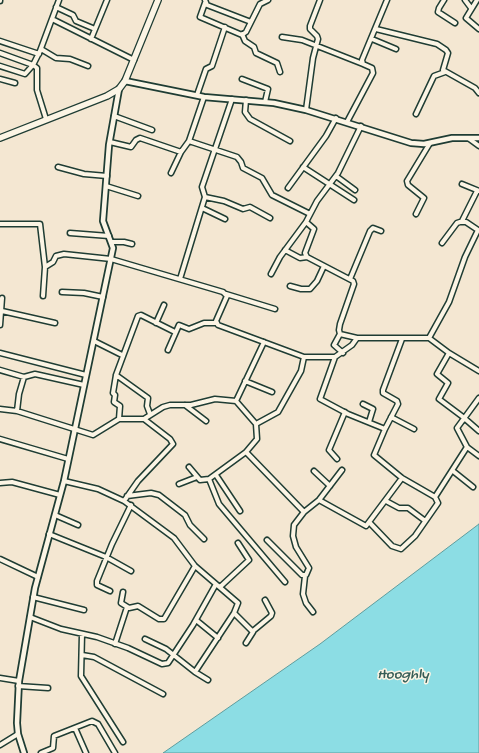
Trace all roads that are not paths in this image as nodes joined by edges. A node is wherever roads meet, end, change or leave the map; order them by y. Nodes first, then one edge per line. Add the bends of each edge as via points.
1 (59, 0) edge
2 (107, 0) edge
3 (158, 0) edge
4 (268, 0) edge
5 (320, 0) edge
6 (387, 0) edge
7 (444, 0) edge
8 (465, 0) edge
9 (477, 0) edge
10 (205, 2) edge
11 (56, 7) junction
12 (471, 8) junction
13 (52, 19) junction
14 (251, 22) junction
15 (455, 23) dead end
16 (225, 27) junction
17 (95, 29) junction
18 (479, 29) edge
19 (376, 30) junction
20 (242, 34) junction
21 (282, 37) dead end
22 (91, 39) junction
23 (372, 39) junction
24 (0, 41) edge
25 (316, 46) junction
26 (41, 49) junction
27 (396, 49) dead end
28 (0, 53) edge
29 (39, 54) junction
30 (134, 60) junction
31 (363, 64) junction
32 (33, 65) junction
33 (0, 66) edge
34 (88, 66) dead end
35 (280, 72) dead end
36 (445, 72) junction
37 (0, 79) edge
38 (242, 79) dead end
39 (125, 81) junction
40 (15, 83) dead end
41 (118, 89) junction
42 (479, 93) edge
43 (197, 95) junction
44 (204, 96) junction
45 (232, 99) junction
46 (246, 100) junction
47 (265, 102) junction
48 (306, 110) junction
49 (416, 114) dead end
50 (114, 116) junction
51 (336, 118) junction
52 (46, 119) junction
53 (347, 122) junction
54 (361, 126) junction
55 (152, 130) dead end
56 (0, 138) edge
57 (468, 138) junction
58 (479, 138) edge
59 (189, 141) junction
60 (290, 141) dead end
61 (110, 142) junction
62 (430, 142) junction
63 (479, 146) edge
64 (214, 150) junction
65 (181, 152) junction
66 (58, 167) dead end
67 (303, 167) junction
68 (171, 173) dead end
69 (106, 176) junction
70 (336, 176) junction
71 (462, 184) dead end
72 (329, 185) junction
73 (106, 186) junction
74 (288, 188) dead end
75 (355, 190) dead end
76 (478, 191) edge
77 (138, 196) dead end
78 (205, 197) junction
79 (354, 200) dead end
80 (202, 208) junction
81 (310, 214) junction
82 (416, 214) dead end
83 (270, 218) dead end
84 (225, 219) dead end
85 (462, 221) junction
86 (306, 222) junction
87 (0, 224) edge
88 (381, 231) dead end
89 (479, 231) edge
90 (70, 233) dead end
91 (109, 236) junction
92 (111, 242) junction
93 (442, 243) dead end
94 (132, 244) dead end
95 (285, 250) junction
96 (306, 257) junction
97 (111, 259) junction
98 (324, 266) junction
99 (45, 268) junction
100 (271, 274) dead end
101 (180, 279) junction
102 (350, 279) junction
103 (290, 286) dead end
104 (62, 292) dead end
105 (226, 294) junction
106 (43, 296) dead end
107 (2, 298) dead end
108 (103, 298) junction
109 (164, 305) dead end
110 (275, 309) dead end
111 (2, 311) junction
112 (55, 323) dead end
113 (156, 323) junction
114 (216, 323) junction
115 (0, 325) edge
116 (176, 332) junction
117 (340, 334) junction
118 (357, 338) junction
119 (429, 338) junction
120 (402, 339) junction
121 (94, 341) junction
122 (264, 342) junction
123 (168, 350) dead end
124 (0, 353) edge
125 (343, 353) junction
126 (449, 353) junction
127 (122, 355) junction
128 (304, 357) junction
129 (335, 357) junction
130 (0, 370) edge
131 (479, 371) edge
132 (86, 375) junction
133 (116, 375) junction
134 (24, 377) junction
135 (245, 381) junction
136 (84, 386) junction
137 (272, 392) dead end
138 (479, 398) edge
139 (236, 401) junction
140 (363, 404) dead end
141 (185, 405) junction
142 (0, 409) edge
143 (17, 411) junction
144 (345, 412) junction
145 (150, 414) junction
146 (391, 416) junction
147 (464, 417) junction
148 (119, 419) junction
149 (144, 419) junction
150 (206, 421) dead end
151 (369, 422) junction
152 (256, 424) junction
153 (385, 428) junction
154 (75, 429) junction
155 (414, 429) dead end
156 (479, 430) edge
157 (0, 439) edge
158 (467, 447) junction
159 (246, 452) junction
160 (479, 456) edge
161 (68, 459) junction
162 (337, 459) dead end
163 (188, 468) dead end
164 (342, 470) dead end
165 (314, 471) dead end
166 (453, 471) junction
167 (216, 475) junction
168 (197, 477) junction
169 (402, 478) junction
170 (209, 479) junction
171 (64, 481) junction
172 (0, 483) edge
173 (179, 484) dead end
174 (330, 486) junction
175 (473, 487) dead end
176 (60, 496) junction
177 (128, 496) junction
178 (436, 497) junction
179 (319, 500) junction
180 (124, 501) junction
181 (386, 501) junction
182 (132, 505) junction
183 (240, 511) dead end
184 (304, 512) junction
185 (54, 515) junction
186 (424, 520) junction
187 (369, 522) junction
188 (78, 525) dead end
189 (49, 534) junction
190 (204, 540) dead end
191 (267, 540) dead end
192 (238, 543) dead end
193 (106, 557) junction
194 (0, 559) edge
195 (195, 566) junction
196 (131, 571) dead end
197 (38, 576) junction
198 (305, 576) junction
199 (285, 582) dead end
200 (218, 586) junction
201 (110, 591) dead end
202 (123, 592) dead end
203 (34, 597) junction
204 (265, 600) dead end
205 (127, 607) junction
206 (84, 610) dead end
207 (313, 612) dead end
208 (234, 613) junction
209 (30, 617) junction
210 (196, 620) junction
211 (253, 631) junction
212 (82, 634) junction
213 (218, 638) junction
214 (145, 639) dead end
215 (246, 643) dead end
216 (115, 644) junction
217 (82, 655) junction
218 (174, 656) junction
219 (195, 672) junction
220 (0, 678) edge
221 (208, 680) dead end
222 (19, 684) junction
223 (48, 688) dead end
224 (163, 694) dead end
225 (75, 728) junction
226 (18, 734) junction
227 (123, 742) dead end
228 (0, 745) edge
229 (24, 753) edge
230 (41, 753) edge
231 (86, 753) edge
232 (115, 753) edge

1 - 11 street
2 - 17 street
3 - 30 main road
4 - 14 street via 260,4
5 - 25 street via 310,26 312,32 318,36
6 - 19 street
7 - 15 street via 438,12
8 - 12 street
9 - 12 street
10 - 14 street
10 - 16 street via 200,17
11 - 13 street
11 - 17 street via 73,16 74,20
12 - 18 street via 466,18
13 - 22 street via 71,31
13 - 26 street
14 - 20 street
16 - 20 street
16 - 43 street via 212,66 206,69
17 - 22 street
19 - 23 street
19 - 36 street via 437,44 448,53 443,67
20 - 35 street via 256,53 276,61
21 - 25 street via 302,40
22 - 30 street
23 - 27 street
23 - 31 street via 362,60
24 - 29 street
25 - 31 street
25 - 48 street
26 - 29 street
26 - 34 street via 56,58 70,59
28 - 32 street
29 - 32 street
30 - 39 main road
31 - 53 street via 372,68 373,73
32 - 33 street via 25,74
32 - 52 street via 38,71 37,90
36 - 42 street via 475,88
36 - 49 street via 434,76
37 - 40 street
38 - 47 street via 268,89
39 - 41 main road
39 - 43 street
41 - 50 street
41 - 52 main road via 107,96
43 - 44 street
44 - 45 street
44 - 59 street
45 - 46 street
45 - 64 street
46 - 47 street
46 - 60 street via 245,112 250,120
47 - 48 street
48 - 51 street
50 - 55 street
50 - 61 street
51 - 53 street
51 - 67 street
52 - 56 main road
53 - 54 street
54 - 62 street via 411,143
54 - 70 street
57 - 58 street
57 - 62 street
57 - 63 street
59 - 64 street
59 - 65 street
61 - 65 street via 131,147 140,138
61 - 69 street
62 - 82 street via 407,181 408,185 424,198
64 - 78 street via 202,187
64 - 81 street via 237,157 242,168 262,178 272,195
65 - 68 street
66 - 69 street via 84,174
67 - 72 street
67 - 74 street
69 - 73 street
70 - 72 street
70 - 75 street
71 - 76 street
72 - 79 street
72 - 81 street
73 - 77 street
73 - 91 street via 103,221
76 - 85 street
78 - 80 street
78 - 83 street via 243,209 250,207
80 - 84 street
80 - 101 street
81 - 86 street
85 - 89 street
85 - 93 street via 457,223
86 - 95 street
86 - 96 street via 314,229 305,253
87 - 99 street via 40,224
88 - 102 street via 373,228 370,231
89 - 119 street
90 - 91 street
91 - 92 street
92 - 94 street
92 - 97 street
95 - 96 street via 300,258
95 - 100 street
96 - 98 street
97 - 99 street via 59,254
97 - 101 street
97 - 108 street
98 - 102 street
98 - 103 street via 310,289
99 - 106 street
101 - 105 street
102 - 117 street via 354,284 340,324
104 - 108 street via 84,293
105 - 110 street
105 - 114 street
107 - 111 street
108 - 121 street
109 - 113 street
111 - 112 street
111 - 115 street
113 - 116 street
113 - 127 street via 138,316
114 - 116 street via 204,323 189,329 181,324
114 - 122 street
116 - 123 street
117 - 118 street
117 - 125 street via 334,346
118 - 120 street
118 - 125 street
119 - 120 street
119 - 126 street
120 - 146 street via 383,390 398,402
121 - 127 street
121 - 132 street
122 - 128 street
122 - 135 street
124 - 132 street
125 - 129 street
126 - 131 street
126 - 147 street via 437,374 448,383 439,399
127 - 133 street
128 - 129 street
128 - 152 street via 301,370 278,412
129 - 144 street via 320,399
130 - 134 street
132 - 136 street
133 - 145 street via 148,398
133 - 148 street via 113,393 114,402 120,406
134 - 136 street via 35,374
134 - 143 street
135 - 137 street
135 - 139 street
136 - 154 street
138 - 147 street
139 - 141 street via 215,400
139 - 152 street
140 - 151 street via 373,409
141 - 145 street via 170,405
141 - 150 street
142 - 143 street
143 - 154 street
144 - 151 street
144 - 162 street via 329,450
145 - 149 street
146 - 153 street
146 - 155 street
147 - 156 street
147 - 158 street via 456,428
148 - 149 street
148 - 154 street via 96,434
149 - 177 street via 170,438 173,444 138,481
151 - 153 street
152 - 159 street via 257,439
153 - 169 street via 374,455
154 - 161 street
157 - 161 street
158 - 160 street
158 - 166 street
159 - 167 street
159 - 184 street
161 - 171 street
163 - 168 street
164 - 174 street
165 - 174 street
166 - 175 street
166 - 178 street
167 - 170 street
167 - 183 street
168 - 170 street via 200,480
168 - 173 street
169 - 178 street
169 - 181 street
170 - 199 street via 219,504
171 - 176 street
171 - 180 street via 98,489
172 - 176 street via 12,482
174 - 179 street
176 - 185 street
177 - 180 street
177 - 190 street via 151,493 159,495 185,515 190,525
178 - 186 street via 438,503
179 - 184 street
179 - 187 street via 364,526
180 - 182 street
181 - 186 street via 399,508 408,508
181 - 187 street
182 - 193 street
182 - 195 street via 174,538
184 - 198 street via 294,525 293,531 296,547 309,566
185 - 188 street
185 - 189 street
186 - 187 street via 415,536 401,549 392,546
189 - 193 street
189 - 197 street
191 - 198 street
192 - 200 street via 249,560
193 - 196 street
193 - 201 street via 97,583
194 - 197 street
195 - 200 street
195 - 205 street via 164,619 137,605 133,608
197 - 203 street
198 - 207 street via 303,594
200 - 208 street via 238,603
200 - 210 street
202 - 205 street via 120,602
203 - 206 street
203 - 209 street
204 - 211 street via 271,616
205 - 216 street
208 - 211 street
208 - 213 street
209 - 212 street
209 - 222 street
210 - 213 street
210 - 218 street
211 - 215 street
212 - 216 street
212 - 217 street
213 - 219 street
214 - 218 street
216 - 218 street via 162,664 168,663
217 - 224 street via 94,657
217 - 227 street via 81,676
218 - 219 street
219 - 221 street
220 - 222 street
222 - 223 street
222 - 226 street
225 - 230 street via 54,736 53,748
225 - 231 street
225 - 232 street via 96,721
226 - 228 street
226 - 229 street

